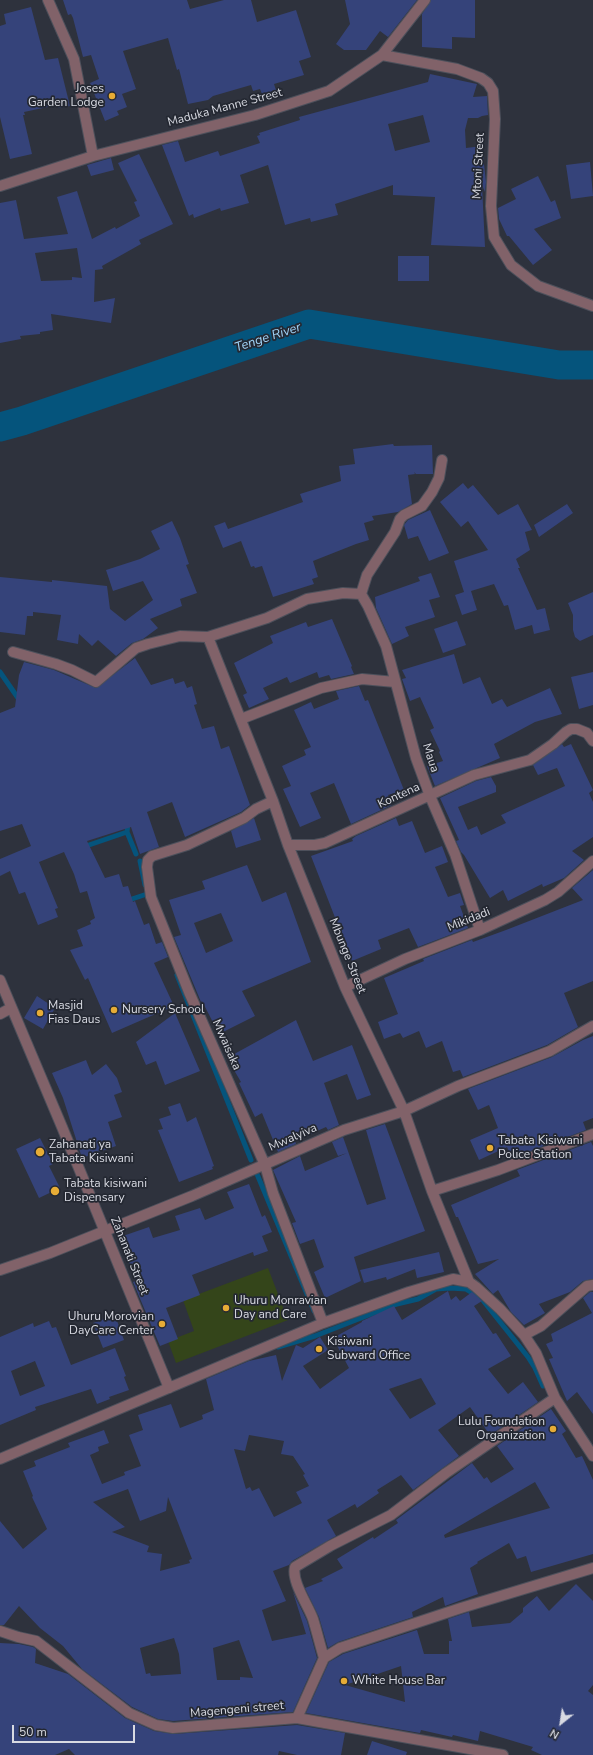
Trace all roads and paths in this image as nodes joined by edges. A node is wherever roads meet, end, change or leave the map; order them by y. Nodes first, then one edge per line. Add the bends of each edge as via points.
1 (48, 0) edge
2 (425, 0) edge
3 (382, 55) junction
4 (93, 156) junction
5 (0, 186) edge
6 (593, 306) edge
7 (442, 460) dead end
8 (361, 594) junction
9 (208, 638) junction
10 (13, 652) dead end
11 (395, 682) junction
12 (241, 719) junction
13 (593, 741) edge
14 (430, 796) junction
15 (273, 801) junction
16 (288, 845) junction
17 (593, 861) edge
18 (480, 930) junction
19 (0, 980) edge
20 (345, 987) junction
21 (12, 1008) junction
22 (0, 1014) edge
23 (593, 1026) edge
24 (404, 1111) junction
25 (593, 1134) edge
26 (265, 1164) junction
27 (432, 1190) junction
28 (105, 1232) junction
29 (0, 1270) edge
30 (468, 1282) junction
31 (593, 1285) edge
32 (323, 1323) junction
33 (524, 1336) junction
34 (168, 1388) junction
35 (555, 1398) junction
36 (593, 1456) edge
37 (0, 1459) edge
38 (593, 1568) edge
39 (0, 1631) edge
40 (324, 1658) junction
41 (297, 1718) junction
42 (451, 1746) junction
43 (457, 1755) edge
44 (503, 1755) edge

1 - 4 street via 74,59
2 - 3 street, Maduka Manne Street
3 - 4 street, Maduka Manne Street via 329,91 255,115
3 - 6 street, Mtoni Street via 456,69 488,83 493,91 495,119 491,200 494,237 510,265 538,286
4 - 5 street, Maduka Manne Street
7 - 8 street via 439,478 426,502 400,519 367,575
8 - 9 street via 343,593 307,599 267,618
8 - 11 street, Maua via 386,646
9 - 10 street via 180,636 136,648 98,681 56,664
9 - 12 street, Mbunge Street
11 - 12 street via 362,680 321,688
11 - 14 street, Maua via 416,758
12 - 15 street, Mbunge Street
13 - 14 street, Kontena via 587,732 571,729 530,760 474,775
14 - 16 street, Kontena via 325,843
14 - 18 street, Maua via 455,854
15 - 16 street, Mbunge Street
15 - 26 street, Mwaisaka via 187,845 152,856 147,866 152,897 189,992
16 - 20 street, Mbunge Street
17 - 18 street, Mikidadi via 558,892
18 - 20 street, Mikidadi via 405,959
19 - 21 street, Zahanati Street
20 - 24 street, Mbunge Street
21 - 22 street
21 - 28 street, Zahanati Street
23 - 24 street, Mwalyiva via 550,1051 458,1086
24 - 26 street, Mwalyiva via 344,1130
24 - 27 street, Mbunge Street
25 - 27 street via 498,1170
26 - 28 street, Mwalyiva
26 - 32 street, Mwaisaka via 276,1201
27 - 30 street, Mbunge Street
28 - 29 street, Mwalyiva
28 - 34 street, Zahanati Street
30 - 32 street via 453,1279
30 - 33 street via 500,1309
31 - 33 street via 587,1286 541,1326
32 - 34 street
33 - 35 street via 536,1353
34 - 37 street
35 - 36 street
35 - 40 street via 446,1473 390,1516 295,1567 299,1588 313,1618
38 - 40 street via 348,1645
39 - 41 street, Magengeni street via 36,1641 129,1713 156,1725 173,1728
40 - 41 street
41 - 42 street, Magengeni street
42 - 43 street
42 - 44 street, Magengeni street

